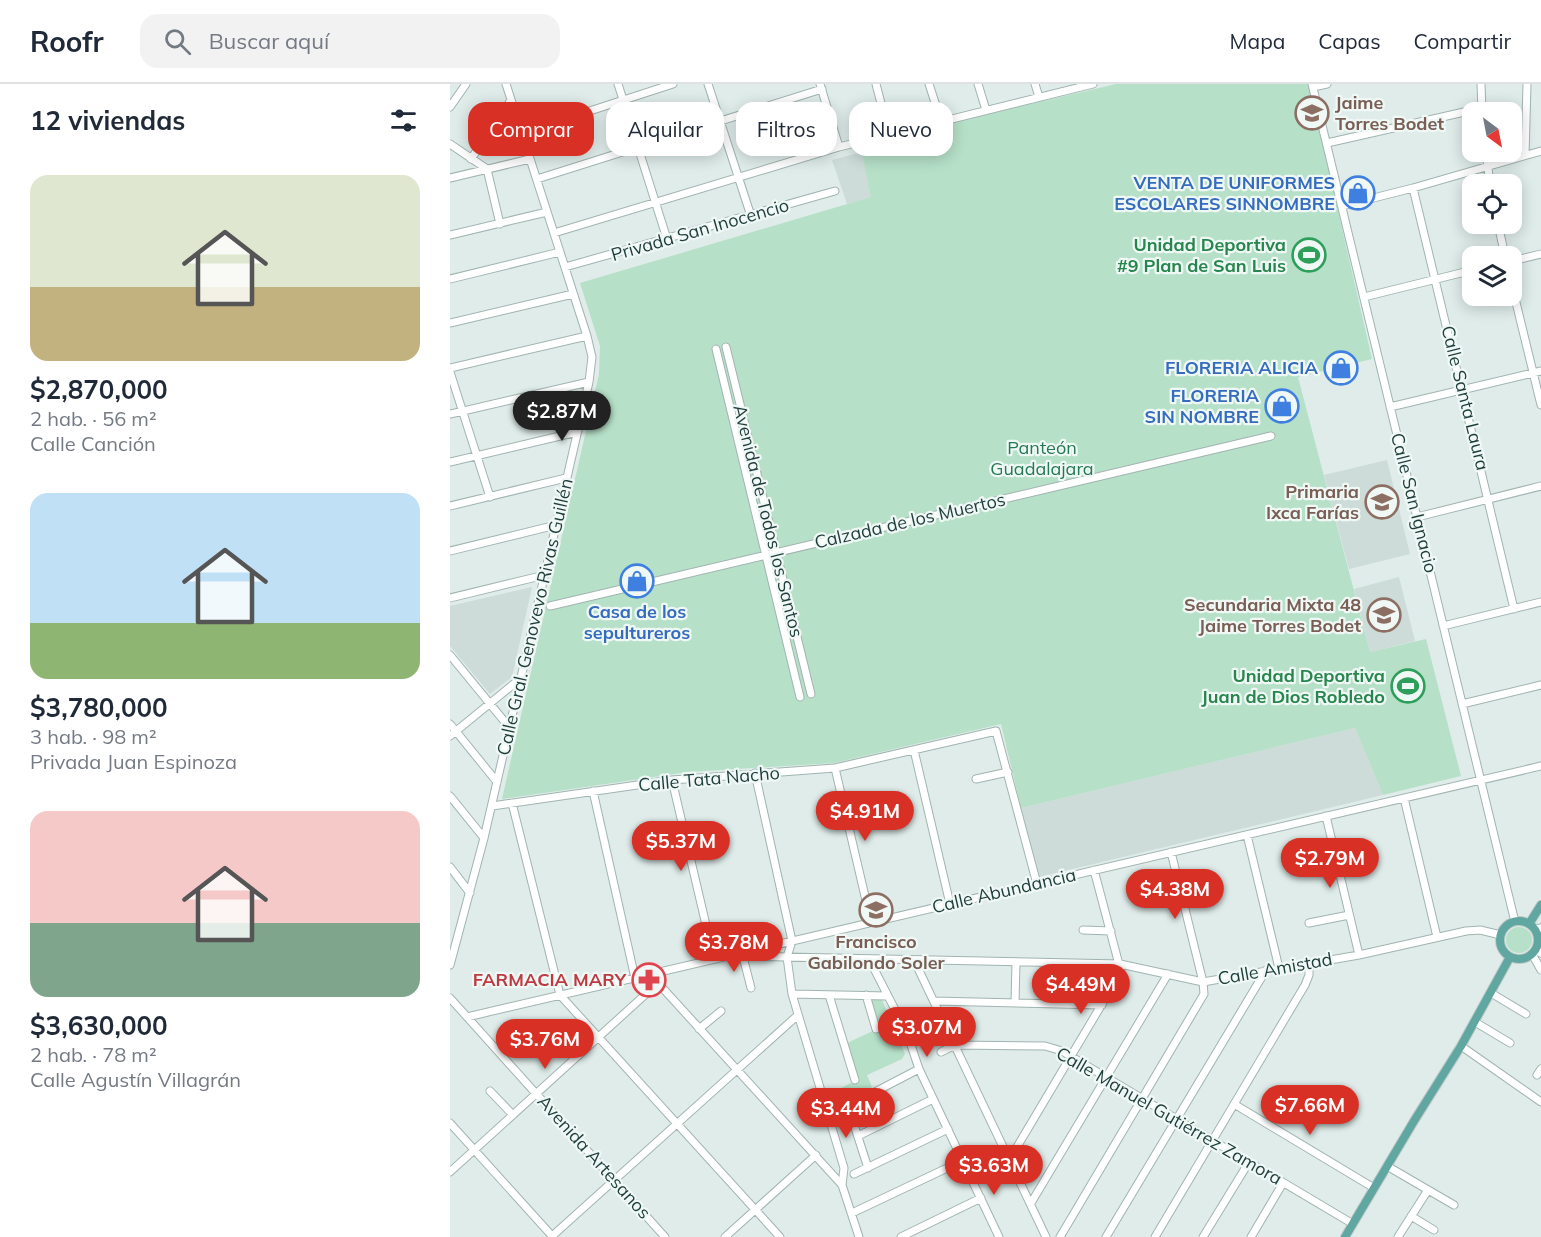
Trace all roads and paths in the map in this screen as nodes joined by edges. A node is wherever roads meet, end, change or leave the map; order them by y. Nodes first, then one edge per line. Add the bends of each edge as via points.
1 (466, 84) edge
2 (507, 84) edge
3 (618, 84) edge
4 (673, 84) edge
5 (708, 84) edge
6 (876, 84) edge
7 (929, 84) edge
8 (978, 84) edge
9 (1035, 84) edge
10 (1093, 84) edge
11 (1327, 84) edge
12 (1481, 84) edge
13 (1527, 84) edge
14 (1313, 85) edge
15 (821, 86) edge
16 (1039, 97) junction
17 (511, 100) joint
18 (623, 100) junction
19 (714, 102) edge
20 (881, 102) edge
21 (935, 102) edge
22 (1482, 102) edge
23 (450, 108) edge
24 (594, 109) edge
25 (986, 110) junction
26 (1462, 114) edge
27 (953, 118) edge
28 (724, 120) edge
29 (724, 133) edge
30 (1326, 143) junction
31 (450, 144) edge
32 (849, 144) edge
33 (839, 147) junction
34 (1541, 151) edge
35 (1525, 155) junction
36 (529, 156) edge
37 (610, 156) edge
38 (641, 156) edge
39 (471, 159) junction
40 (530, 159) junction
41 (1486, 162) edge
42 (1487, 167) junction
43 (487, 169) junction
44 (1488, 174) edge
45 (738, 177) junction
46 (450, 178) edge
47 (537, 179) junction
48 (1413, 188) junction
49 (835, 191) dead end
50 (656, 202) junction
51 (1342, 206) junction
52 (548, 212) junction
53 (751, 216) junction
54 (500, 224) junction
55 (554, 233) junction
56 (450, 235) edge
57 (667, 239) junction
58 (560, 252) junction
59 (1541, 254) edge
60 (1522, 259) edge
61 (565, 267) junction
62 (1462, 273) edge
63 (450, 279) edge
64 (1436, 279) junction
65 (573, 294) junction
66 (1364, 297) junction
67 (1518, 306) edge
68 (450, 323) edge
69 (587, 336) junction
70 (726, 347) dead end
71 (716, 349) dead end
72 (450, 370) edge
73 (1537, 372) edge
74 (589, 382) junction
75 (1463, 390) junction
76 (1541, 405) edge
77 (1390, 407) junction
78 (463, 411) junction
79 (450, 414) edge
80 (577, 432) junction
81 (1271, 436) dead end
82 (477, 456) junction
83 (450, 462) edge
84 (566, 478) junction
85 (1541, 486) edge
86 (490, 497) junction
87 (1489, 499) junction
88 (450, 506) edge
89 (1417, 517) junction
90 (556, 525) junction
91 (450, 551) edge
92 (776, 553) junction
93 (766, 555) junction
94 (544, 575) junction
95 (450, 598) edge
96 (1541, 602) edge
97 (550, 606) dead end
98 (1514, 609) junction
99 (1443, 626) junction
100 (450, 655) edge
101 (521, 678) junction
102 (1541, 685) edge
103 (811, 694) dead end
104 (800, 697) dead end
105 (490, 704) junction
106 (1462, 704) junction
107 (450, 724) edge
108 (509, 728) junction
109 (453, 734) edge
110 (914, 750) junction
111 (1541, 766) edge
112 (835, 768) junction
113 (1008, 772) junction
114 (755, 773) junction
115 (976, 779) dead end
116 (672, 780) junction
117 (1480, 780) junction
118 (497, 782) junction
119 (593, 791) junction
120 (450, 796) edge
121 (1404, 798) junction
122 (512, 803) junction
123 (492, 806) junction
124 (1326, 816) junction
125 (1248, 835) junction
126 (484, 838) junction
127 (1171, 852) junction
128 (450, 867) edge
129 (1094, 870) junction
130 (1037, 884) junction
131 (470, 892) junction
132 (950, 904) junction
133 (1541, 904) edge
134 (1350, 915) junction
135 (871, 922) junction
136 (1515, 922) junction
137 (1310, 923) dead end
138 (1535, 927) edge
139 (1083, 930) dead end
140 (1111, 931) junction
141 (1501, 935) junction
142 (1437, 937) junction
143 (450, 939) edge
144 (792, 941) junction
145 (456, 946) junction
146 (1537, 948) edge
147 (742, 954) junction
148 (1359, 955) junction
149 (787, 957) junction
150 (1510, 957) junction
151 (869, 958) junction
152 (714, 959) junction
153 (914, 960) junction
154 (1016, 962) junction
155 (1309, 963) junction
156 (1119, 964) junction
157 (450, 965) edge
158 (1279, 968) junction
159 (1266, 970) junction
160 (1541, 970) edge
161 (656, 973) junction
162 (1168, 974) junction
163 (635, 978) junction
164 (1203, 982) junction
165 (658, 983) junction
166 (751, 988) dead end
167 (1491, 993) junction
168 (792, 994) junction
169 (560, 995) junction
170 (829, 995) junction
171 (866, 995) junction
172 (887, 996) junction
173 (450, 998) edge
174 (934, 1001) junction
175 (1015, 1003) junction
176 (1102, 1005) junction
177 (721, 1011) dead end
178 (1526, 1014) dead end
179 (798, 1015) junction
180 (467, 1017) junction
181 (1475, 1022) junction
182 (699, 1029) junction
183 (876, 1029) dead end
184 (599, 1037) junction
185 (1510, 1043) dead end
186 (955, 1045) junction
187 (1460, 1048) junction
188 (940, 1052) dead end
189 (1071, 1056) junction
190 (738, 1069) junction
191 (919, 1070) junction
192 (1106, 1077) junction
193 (855, 1080) dead end
194 (490, 1091) dead end
195 (537, 1093) junction
196 (1143, 1098) junction
197 (933, 1100) junction
198 (1541, 1102) edge
199 (1234, 1104) junction
200 (513, 1115) junction
201 (1177, 1119) junction
202 (450, 1123) edge
203 (677, 1124) junction
204 (948, 1129) junction
205 (858, 1136) junction
206 (1213, 1140) junction
207 (474, 1150) junction
208 (816, 1155) junction
209 (1008, 1155) junction
210 (1249, 1162) junction
211 (1387, 1166) junction
212 (966, 1167) junction
213 (868, 1168) junction
214 (450, 1172) edge
215 (854, 1174) dead end
216 (614, 1180) junction
217 (1284, 1183) junction
218 (843, 1185) junction
219 (1374, 1188) junction
220 (1428, 1190) junction
221 (981, 1198) junction
222 (1031, 1203) junction
223 (1454, 1205) dead end
224 (756, 1210) junction
225 (852, 1214) junction
226 (1411, 1216) junction
227 (1353, 1224) junction
228 (1434, 1230) dead end
229 (996, 1236) edge
230 (552, 1237) edge
231 (665, 1237) edge
232 (725, 1237) edge
233 (780, 1237) edge
234 (859, 1237) edge
235 (901, 1237) edge
236 (1046, 1237) edge
237 (1060, 1237) edge
238 (1106, 1237) edge
239 (1155, 1237) edge
240 (1203, 1237) edge
241 (1251, 1237) edge
242 (1345, 1237) edge
243 (1398, 1237) edge

1 - 23 street
2 - 17 street, Calle Gral. Genovevo Rivas Guillén
3 - 18 street
4 - 18 street
5 - 19 street
6 - 20 street
7 - 21 street
8 - 25 street
9 - 16 street
10 - 16 street
11 - 14 street
12 - 22 street
13 - 35 street
14 - 30 street, Calle San Ignacio
15 - 28 street
15 - 33 street
16 - 25 street
17 - 39 street
18 - 24 street
25 - 27 street
26 - 30 street
29 - 45 street
30 - 51 street, Calle San Ignacio
31 - 39 street
32 - 33 street
33 - 45 street
34 - 35 street
35 - 42 street
36 - 40 street, Calle Gral. Genovevo Rivas Guillén
37 - 47 street
38 - 50 street
39 - 43 street
40 - 43 street
40 - 47 street, Calle Gral. Genovevo Rivas Guillén
41 - 42 street
42 - 44 street
42 - 48 street
43 - 46 street
43 - 54 street
45 - 50 street
45 - 53 street
47 - 52 street, Calle Gral. Genovevo Rivas Guillén
48 - 51 street
48 - 64 street, Calle Santa Laura
49 - 53 street, Privada San Inocencio
50 - 55 street
50 - 57 street
51 - 66 street, Calle San Ignacio
52 - 54 street
52 - 55 street, Calle Gral. Genovevo Rivas Guillén
53 - 57 street, Privada San Inocencio
54 - 56 street
55 - 58 street, Calle Gral. Genovevo Rivas Guillén
57 - 61 street, Privada San Inocencio
58 - 61 street, Calle Gral. Genovevo Rivas Guillén
58 - 63 street
59 - 60 street
61 - 65 street, Calle Gral. Genovevo Rivas Guillén
62 - 64 street
64 - 66 street
64 - 75 street, Calle Santa Laura
65 - 68 street
65 - 69 street, Calle Gral. Genovevo Rivas Guillén
66 - 77 street, Calle San Ignacio
67 - 73 street
69 - 72 street
69 - 74 street, Calle Gral. Genovevo Rivas Guillén via 592,357
70 - 92 street, Avenida de Todos los Santos
71 - 93 street, Avenida de Todos los Santos
72 - 78 street
73 - 75 street
73 - 76 street
74 - 78 street
74 - 80 street, Calle Gral. Genovevo Rivas Guillén
75 - 77 street
75 - 87 street, Calle Santa Laura
77 - 89 street, Calle San Ignacio
78 - 79 street
78 - 82 street
80 - 82 street
80 - 84 street, Calle Gral. Genovevo Rivas Guillén
81 - 92 street, Calzada de los Muertos
82 - 83 street
82 - 86 street
84 - 86 street
84 - 90 street, Calle Gral. Genovevo Rivas Guillén
85 - 87 street
86 - 88 street
87 - 89 street
87 - 98 street, Calle Santa Laura
89 - 99 street, Calle San Ignacio
90 - 91 street
90 - 94 street, Calle Gral. Genovevo Rivas Guillén
92 - 93 street, Calzada de los Muertos
92 - 103 street, Avenida de Todos los Santos
93 - 97 street, Calzada de los Muertos
93 - 104 street, Avenida de Todos los Santos
94 - 95 street
94 - 101 street, Calle Gral. Genovevo Rivas Guillén
96 - 98 street
98 - 99 street
99 - 106 street, Calle San Ignacio
100 - 105 street
101 - 105 street
101 - 108 street, Calle Gral. Genovevo Rivas Guillén
102 - 106 street
105 - 108 street
105 - 109 street
106 - 117 street, Calle San Ignacio
107 - 109 street
108 - 118 street, Calle Gral. Genovevo Rivas Guillén
109 - 118 street
110 - 112 street, Calle Tata Nacho
110 - 113 street, Calle Tata Nacho via 996,731
110 - 132 street
111 - 117 street, Calle Abundancia
112 - 114 street, Calle Tata Nacho
112 - 135 street
113 - 115 street
113 - 130 street
114 - 116 street, Calle Tata Nacho
114 - 144 street
116 - 119 street, Calle Tata Nacho
116 - 152 street
117 - 121 street, Calle Abundancia
117 - 136 street, Calle San Ignacio
118 - 123 street, Calle Gral. Genovevo Rivas Guillén
119 - 122 street, Calle Tata Nacho
119 - 163 street
120 - 126 street
121 - 124 street, Calle Abundancia
121 - 142 street
122 - 123 street, Calle Tata Nacho
122 - 169 street
123 - 126 street, Calle Gral. Genovevo Rivas Guillén
124 - 125 street, Calle Abundancia
124 - 134 street
125 - 127 street, Calle Abundancia
125 - 158 street
126 - 131 street, Calle Gral. Genovevo Rivas Guillén
127 - 129 street, Calle Abundancia
127 - 164 street
128 - 131 street
129 - 130 street, Calle Abundancia
129 - 140 street
130 - 132 street, Calle Abundancia
131 - 145 street, Calle Gral. Genovevo Rivas Guillén
132 - 135 street, Calle Abundancia
133 - 138 main road
134 - 137 street
134 - 148 street
135 - 144 street, Calle Abundancia
136 - 138 main road
136 - 141 main road
138 - 146 main road
139 - 140 street
140 - 156 street
141 - 142 street, Calle Amistad via 1480,930
141 - 150 main road via 1501,947
142 - 148 street, Calle Amistad
143 - 145 street
144 - 147 street, Calle Abundancia
144 - 149 street
145 - 157 street, Calle Gral. Genovevo Rivas Guillén
146 - 150 main road via 1523,959
146 - 160 street
147 - 149 street, Calle Amistad
147 - 152 street, Calle Abundancia
147 - 166 street
148 - 155 street, Calle Amistad
149 - 151 street, Calle Amistad
149 - 168 street
150 - 167 main road
151 - 153 street, Calle Amistad
151 - 172 street
152 - 161 street, Calle Abundancia
153 - 154 street, Calle Amistad
153 - 174 street
154 - 156 street, Calle Amistad
154 - 175 street
155 - 158 street, Calle Amistad
155 - 199 street via 1305,985
156 - 162 street, Calle Amistad
156 - 176 street via 1120,975
158 - 159 street, Calle Amistad
159 - 164 street, Calle Amistad
159 - 201 street
161 - 163 street, Calle Abundancia
161 - 165 street
162 - 164 street, Calle Amistad
162 - 192 street
163 - 169 street, Calle Abundancia
164 - 196 street via 1203,997
165 - 182 street
165 - 184 street
167 - 178 street
167 - 181 main road
168 - 170 street
168 - 179 street
169 - 180 street, Calle Abundancia
169 - 184 street
170 - 171 street
170 - 193 street
171 - 172 street
171 - 183 street
172 - 191 street via 907,1033
173 - 180 street, Avenida Artesanos
174 - 175 street
174 - 186 street
175 - 176 street
176 - 189 street
177 - 182 street
179 - 190 street
179 - 218 street via 844,1168
180 - 195 street, Avenida Artesanos
181 - 185 street
181 - 187 main road
182 - 190 street
184 - 195 street
184 - 203 street
186 - 188 street, Calle Manuel Gutiérrez Zamora
186 - 189 street, Calle Manuel Gutiérrez Zamora via 1045,1046
186 - 209 street
187 - 198 street
187 - 211 main road
189 - 192 street, Calle Manuel Gutiérrez Zamora
189 - 209 street via 1015,1151
190 - 203 street
190 - 208 street
191 - 197 street
191 - 205 street via 848,1106
192 - 196 street, Calle Manuel Gutiérrez Zamora
192 - 222 street
194 - 200 street
195 - 200 street
195 - 216 street, Avenida Artesanos
196 - 201 street, Calle Manuel Gutiérrez Zamora
196 - 237 street
197 - 204 street
197 - 205 street
199 - 206 street
199 - 219 street
200 - 207 street
201 - 206 street, Calle Manuel Gutiérrez Zamora
201 - 238 street
202 - 207 street
203 - 216 street
203 - 224 street
204 - 212 street
204 - 213 street
205 - 213 street
206 - 210 street, Calle Manuel Gutiérrez Zamora
206 - 239 street
207 - 214 street
207 - 230 street
208 - 218 street
208 - 224 street
209 - 212 street
209 - 222 street
210 - 217 street, Calle Manuel Gutiérrez Zamora
210 - 240 street
211 - 219 main road
211 - 220 street
212 - 221 street
212 - 225 street via 945,1169
213 - 215 street
216 - 230 street
216 - 231 street, Avenida Artesanos
217 - 227 street, Calle Manuel Gutiérrez Zamora
217 - 241 street
218 - 225 street
219 - 227 main road
220 - 223 street
220 - 226 street
221 - 229 street
221 - 235 street
222 - 236 street
224 - 232 street
224 - 233 street
225 - 234 street
226 - 228 street
226 - 243 street
227 - 242 main road

